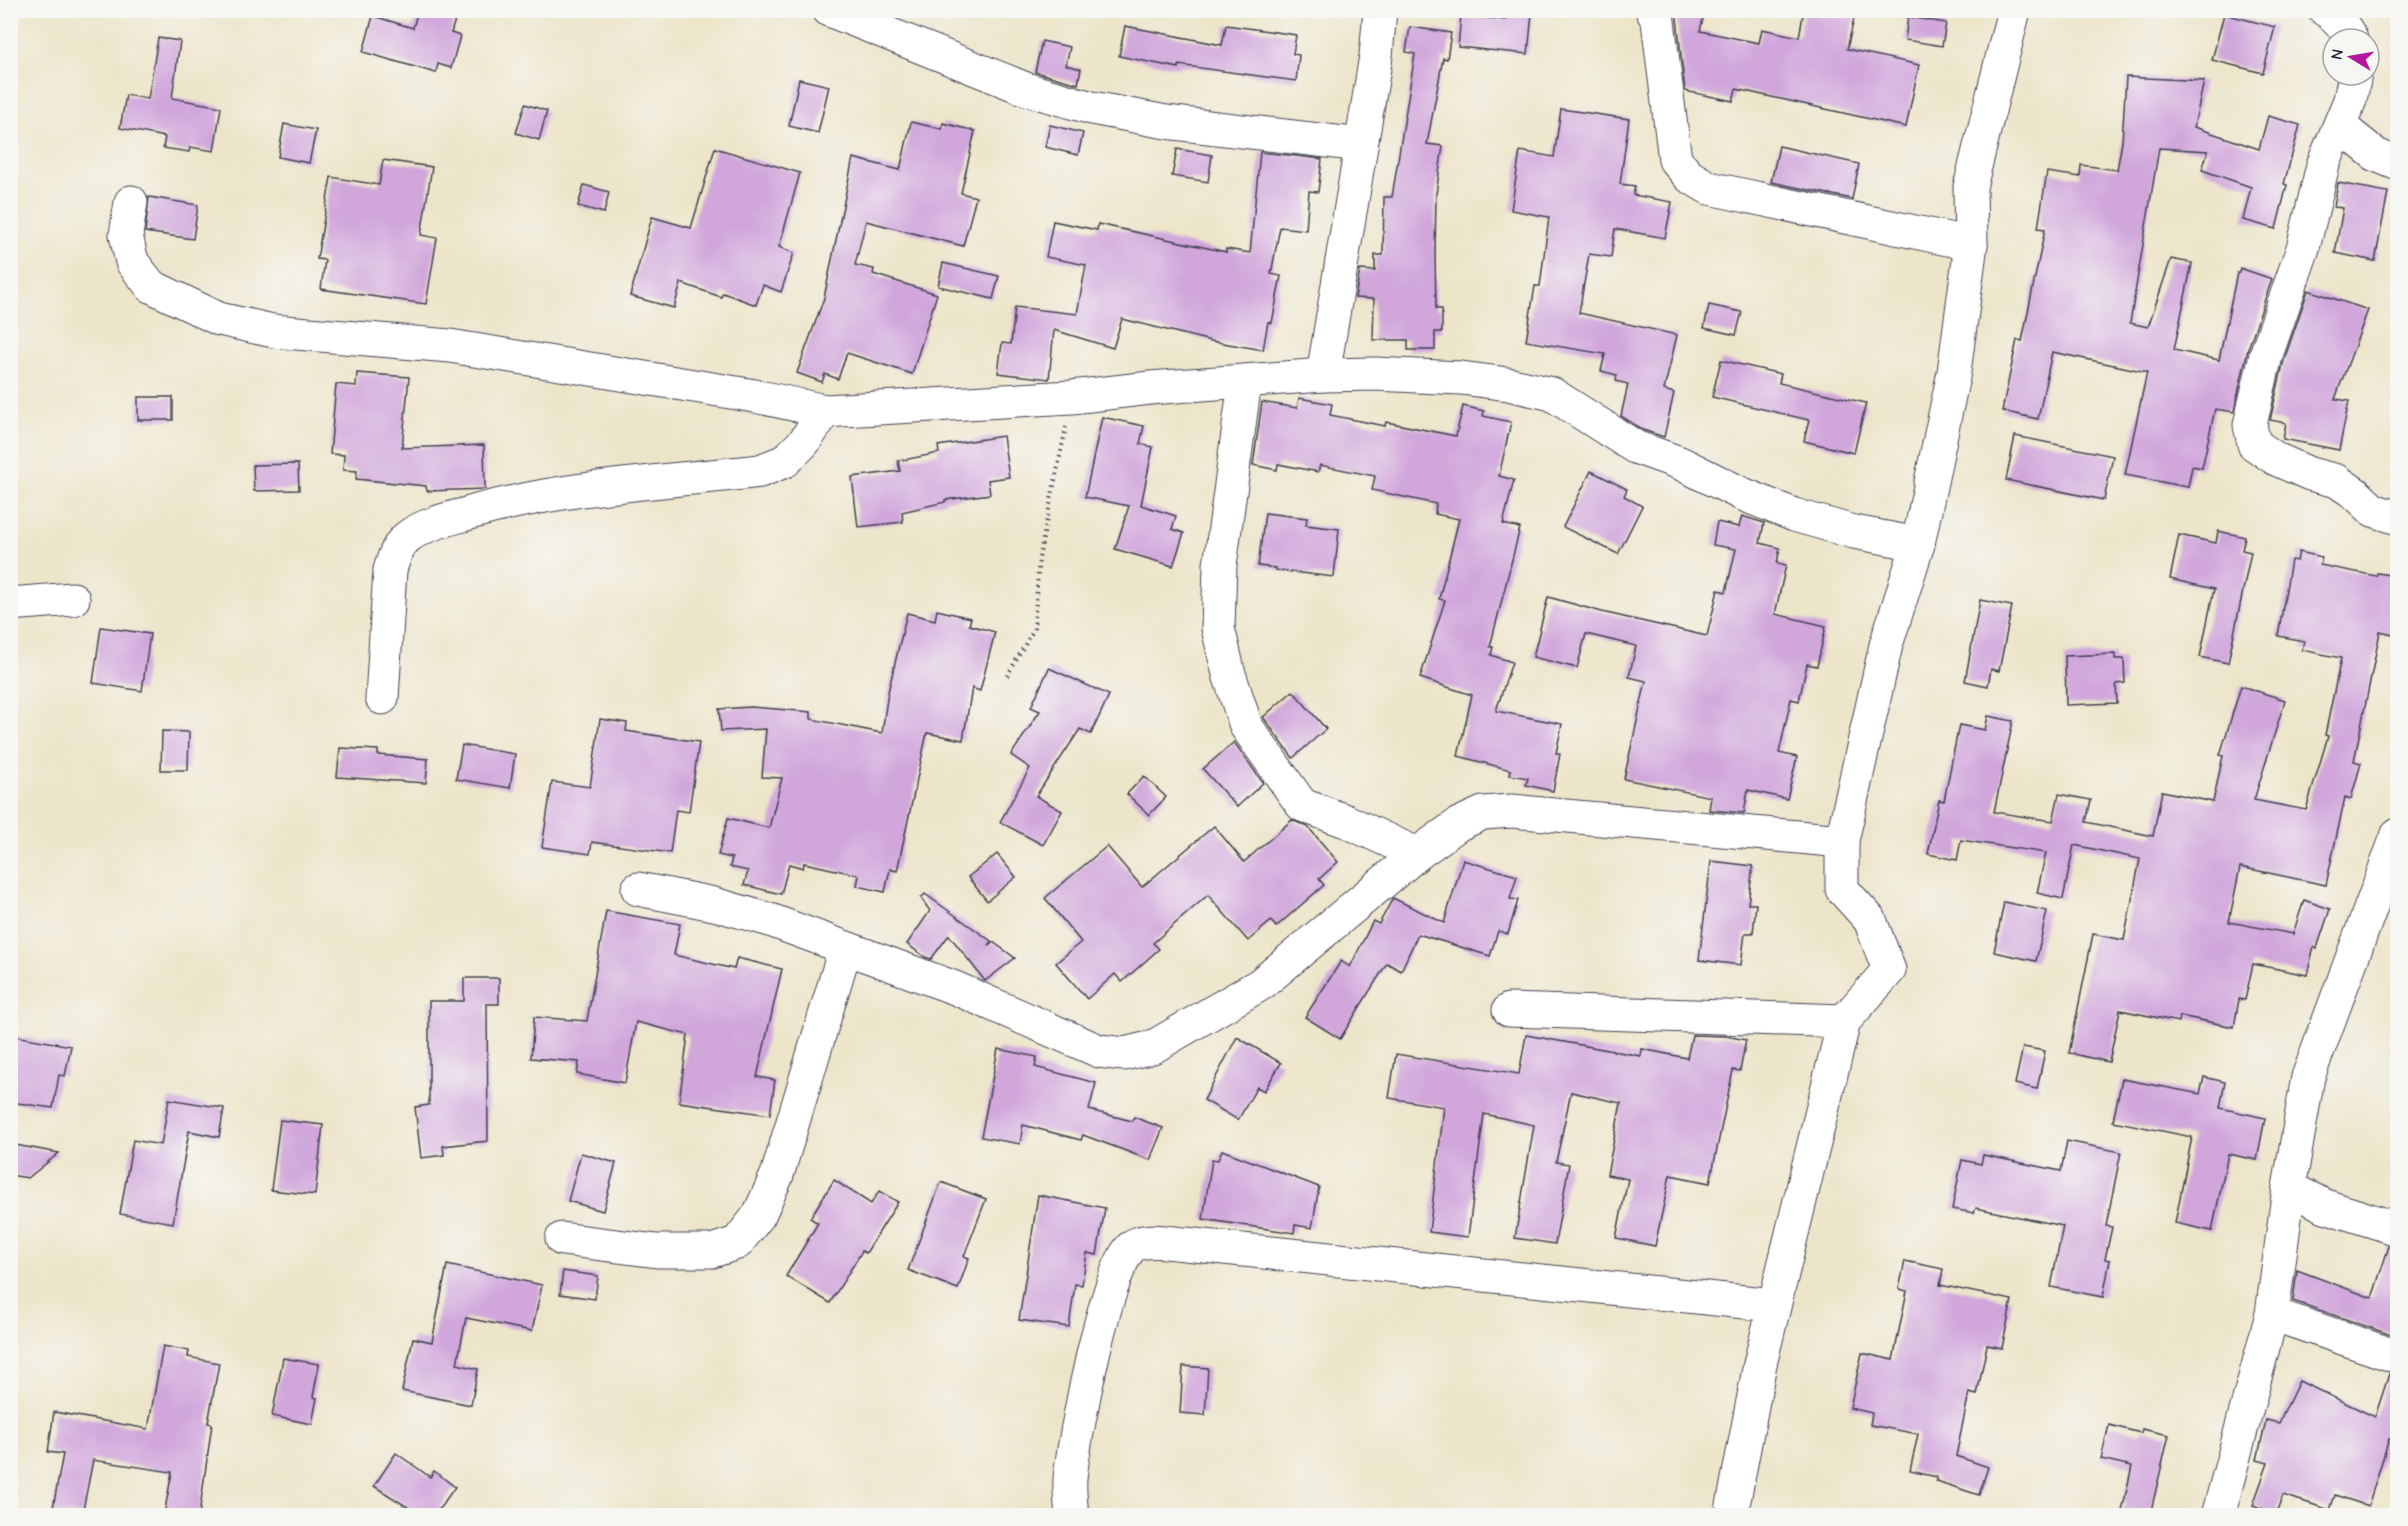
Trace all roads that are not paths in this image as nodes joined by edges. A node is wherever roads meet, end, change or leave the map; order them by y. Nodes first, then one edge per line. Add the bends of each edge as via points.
1 (829, 10) edge
2 (1380, 10) edge
3 (1652, 10) edge
4 (2014, 10) edge
5 (2325, 10) edge
6 (2343, 27) edge
7 (2353, 87) edge
8 (2340, 126) junction
9 (1361, 145) junction
10 (2397, 164) edge
11 (132, 202) dead end
12 (1971, 244) junction
13 (1323, 375) junction
14 (1245, 382) junction
15 (825, 411) junction
16 (2397, 518) edge
17 (1918, 544) junction
18 (73, 599) dead end
19 (10, 604) edge
20 (382, 698) dead end
21 (2397, 834) edge
22 (1842, 841) junction
23 (1417, 854) junction
24 (639, 889) dead end
25 (845, 949) junction
26 (1509, 1010) dead end
27 (1844, 1021) junction
28 (2289, 1188) junction
29 (2397, 1229) edge
30 (562, 1239) dead end
31 (1774, 1305) junction
32 (2272, 1314) junction
33 (2397, 1357) edge
34 (1072, 1515) edge
35 (1731, 1515) edge
36 (2217, 1515) edge

1 - 9 street via 1026,89 1092,108 1166,122
2 - 9 street
3 - 12 street via 1658,21 1675,160 1689,176 1709,188
4 - 12 street via 1970,187
5 - 6 street
7 - 8 street
8 - 10 street via 2376,155
8 - 16 street via 2323,165 2303,248 2266,355 2250,425 2254,444 2276,459 2337,482 2373,510
9 - 13 street
11 - 15 street via 126,235 132,262 151,286 219,319 273,331 450,346
12 - 17 street via 1954,372
13 - 14 street
13 - 17 street via 1461,378 1552,394 1635,447 1680,463 1740,494 1824,524
14 - 15 street via 1072,397
14 - 23 street via 1221,565 1218,628 1246,726 1302,805
15 - 20 street via 785,461 760,471 558,493 427,525 408,536 395,551 390,570
17 - 22 street via 1886,645
18 - 19 street
21 - 28 street via 2308,1077
22 - 23 street via 1512,811 1483,813
22 - 27 street via 1842,889 1870,920 1889,970
23 - 25 street via 1261,984 1153,1047 1125,1054 1099,1051 955,988
24 - 25 street via 770,920
25 - 30 street via 777,1175 759,1215 737,1243 712,1251 657,1251
26 - 27 street
27 - 31 street
28 - 29 street via 2325,1206
28 - 32 street
31 - 34 street via 1185,1244 1150,1242 1133,1246 1122,1261 1089,1369 1070,1479
31 - 35 street
32 - 33 street
32 - 36 street

